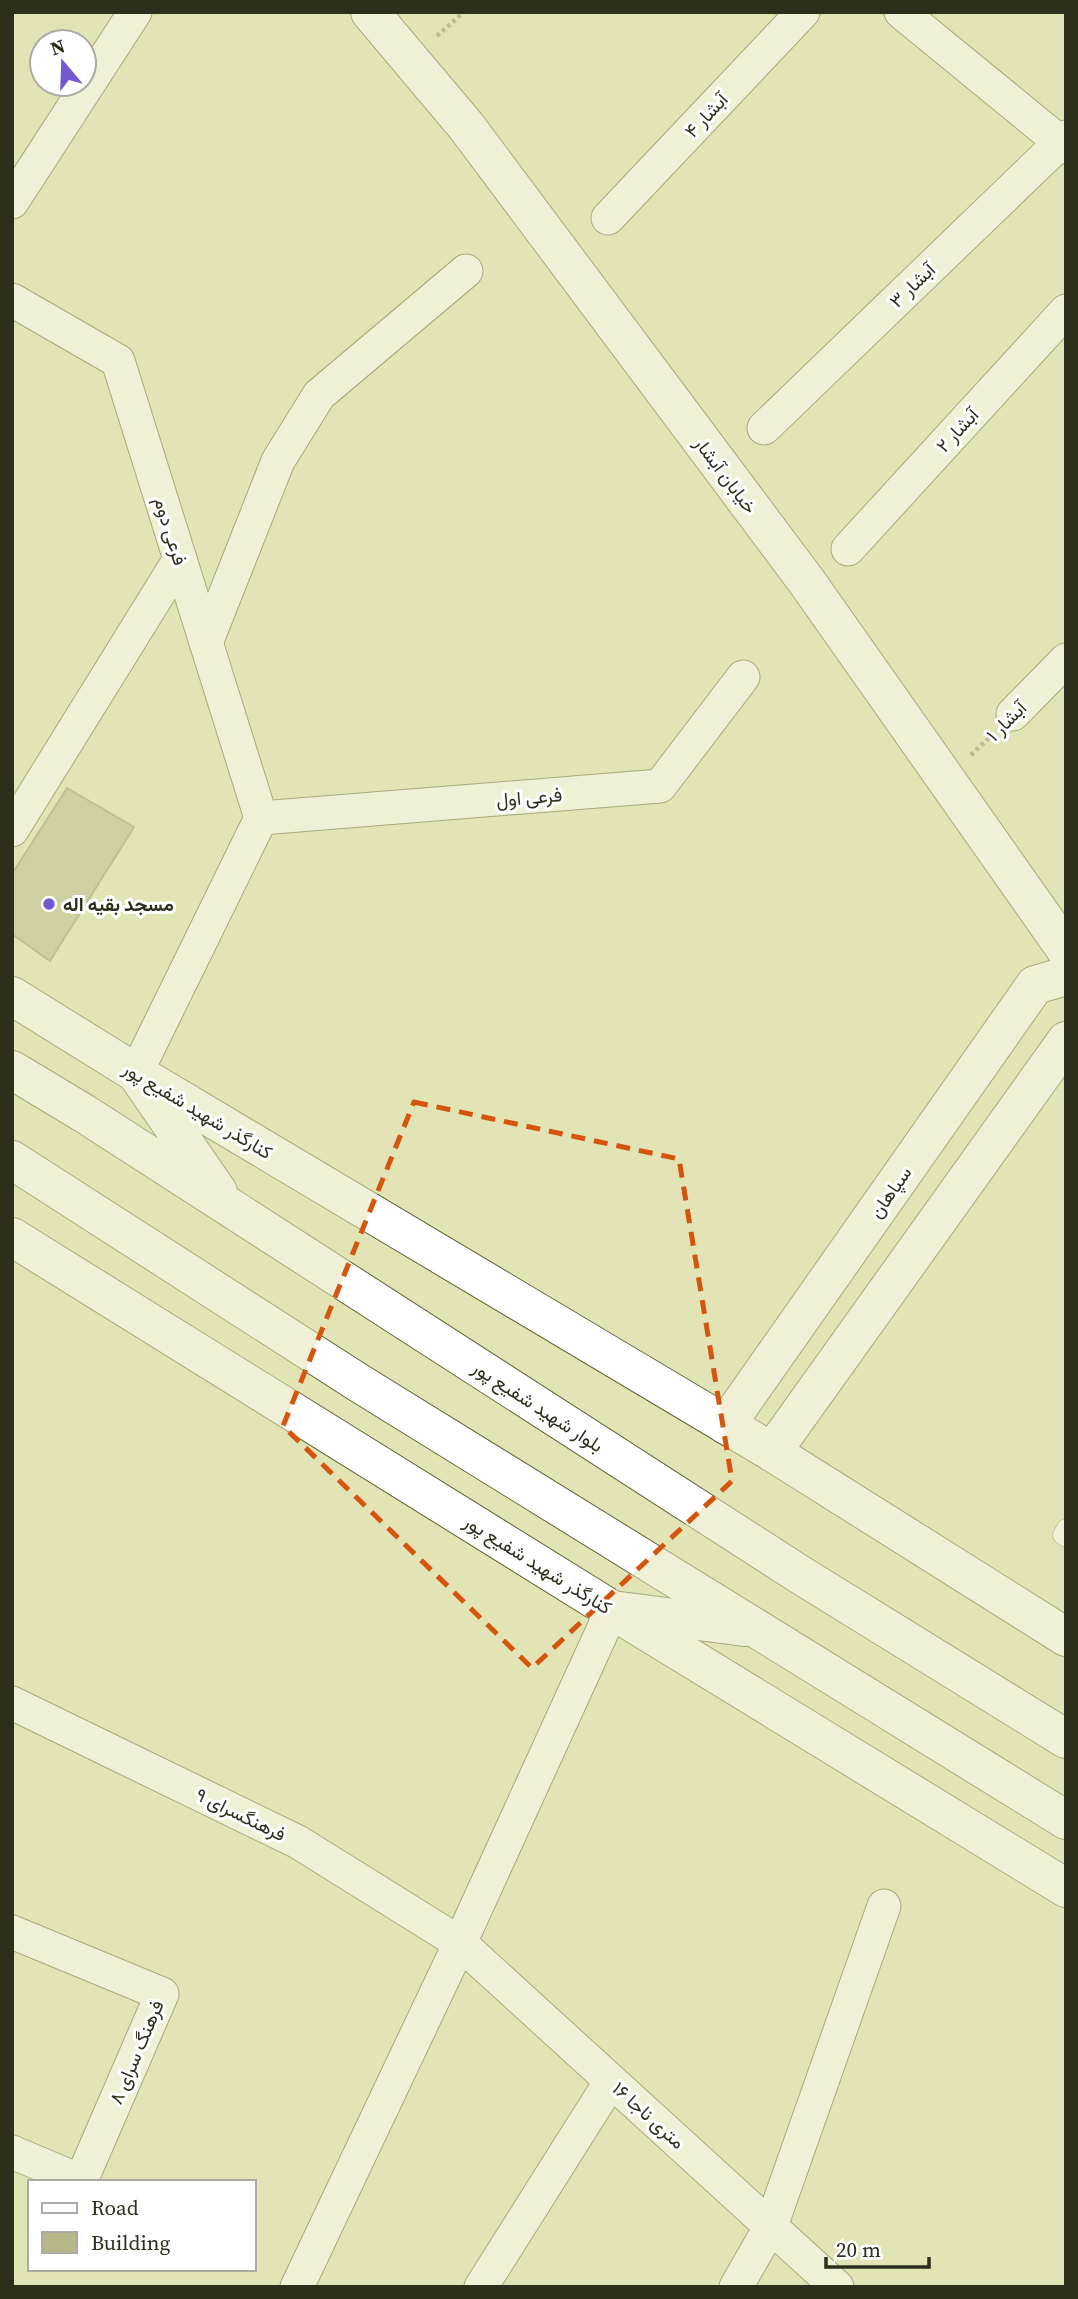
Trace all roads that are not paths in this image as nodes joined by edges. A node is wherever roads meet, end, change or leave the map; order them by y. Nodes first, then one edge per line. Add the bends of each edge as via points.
1 (135, 12) edge
2 (370, 12) edge
3 (803, 12) edge
4 (901, 12) edge
5 (1064, 142) edge
6 (12, 202) edge
7 (608, 218) dead end
8 (466, 271) dead end
9 (12, 300) edge
10 (1066, 312) edge
11 (764, 428) dead end
12 (848, 549) dead end
13 (180, 559) junction
14 (206, 643) junction
15 (1066, 660) edge
16 (743, 677) dead end
17 (1013, 714) road end
18 (261, 818) junction
19 (12, 831) edge
20 (1066, 950) edge
21 (1066, 975) edge
22 (12, 996) edge
23 (1066, 1041) edge
24 (12, 1070) edge
25 (136, 1073) junction
26 (12, 1160) edge
27 (227, 1205) junction
28 (12, 1237) edge
29 (726, 1425) junction
30 (772, 1452) junction
31 (1066, 1528) edge
32 (1066, 1538) edge
33 (612, 1610) junction
34 (757, 1629) junction
35 (1066, 1637) edge
36 (12, 1703) edge
37 (1066, 1739) edge
38 (1066, 1820) edge
39 (1066, 1888) edge
40 (884, 1906) dead end
41 (12, 1932) edge
42 (460, 1943) junction
43 (611, 2081) junction
44 (12, 2152) edge
45 (80, 2180) edge
46 (82, 2180) edge
47 (771, 2226) junction
48 (296, 2287) edge
49 (481, 2287) edge
50 (736, 2287) edge
51 (837, 2287) edge

1 - 6 street
2 - 20 main road, خیابان آبشار via 466,126 807,582
3 - 7 street, آبشار ۴
4 - 5 street
5 - 11 street, آبشار ۳
8 - 14 street via 319,395 278,461
9 - 13 street, فرعی دوم via 118,361
10 - 12 street, آبشار ۲
13 - 14 street, فرعی دوم
13 - 19 street
14 - 18 street, فرعی دوم
15 - 17 street, آبشار ۱
16 - 18 street, فرعی اول via 660,786
18 - 25 street
21 - 29 main road, سپاهان via 1035,985
22 - 25 main road, کنارگذر شهید شفیع پور
23 - 30 main road
24 - 27 main road, بلوار شهید شفیع پور
25 - 27 main road
25 - 29 main road, کنارگذر شهید شفیع پور
26 - 34 main road via 359,1383
27 - 37 main road, بلوار شهید شفیع پور via 799,1574
28 - 33 main road, کنارگذر شهید شفیع پور
29 - 30 main road, کنارگذر شهید شفیع پور
30 - 35 main road, کنارگذر شهید شفیع پور
31 - 32 lane via 1062,1535
33 - 34 main road
33 - 39 main road, کنارگذر شهید شفیع پور
33 - 42 street
34 - 38 main road
36 - 42 street, فرهنگسرای ۹ via 298,1842
40 - 47 street
41 - 46 street, فرهنگ سرای ۸ via 162,1993
42 - 43 street, ۱۶ متری ناجا
42 - 48 street
43 - 47 street, ۱۶ متری ناجا
43 - 49 street
44 - 45 street
47 - 50 street
47 - 51 street, ۱۶ متری ناجا

